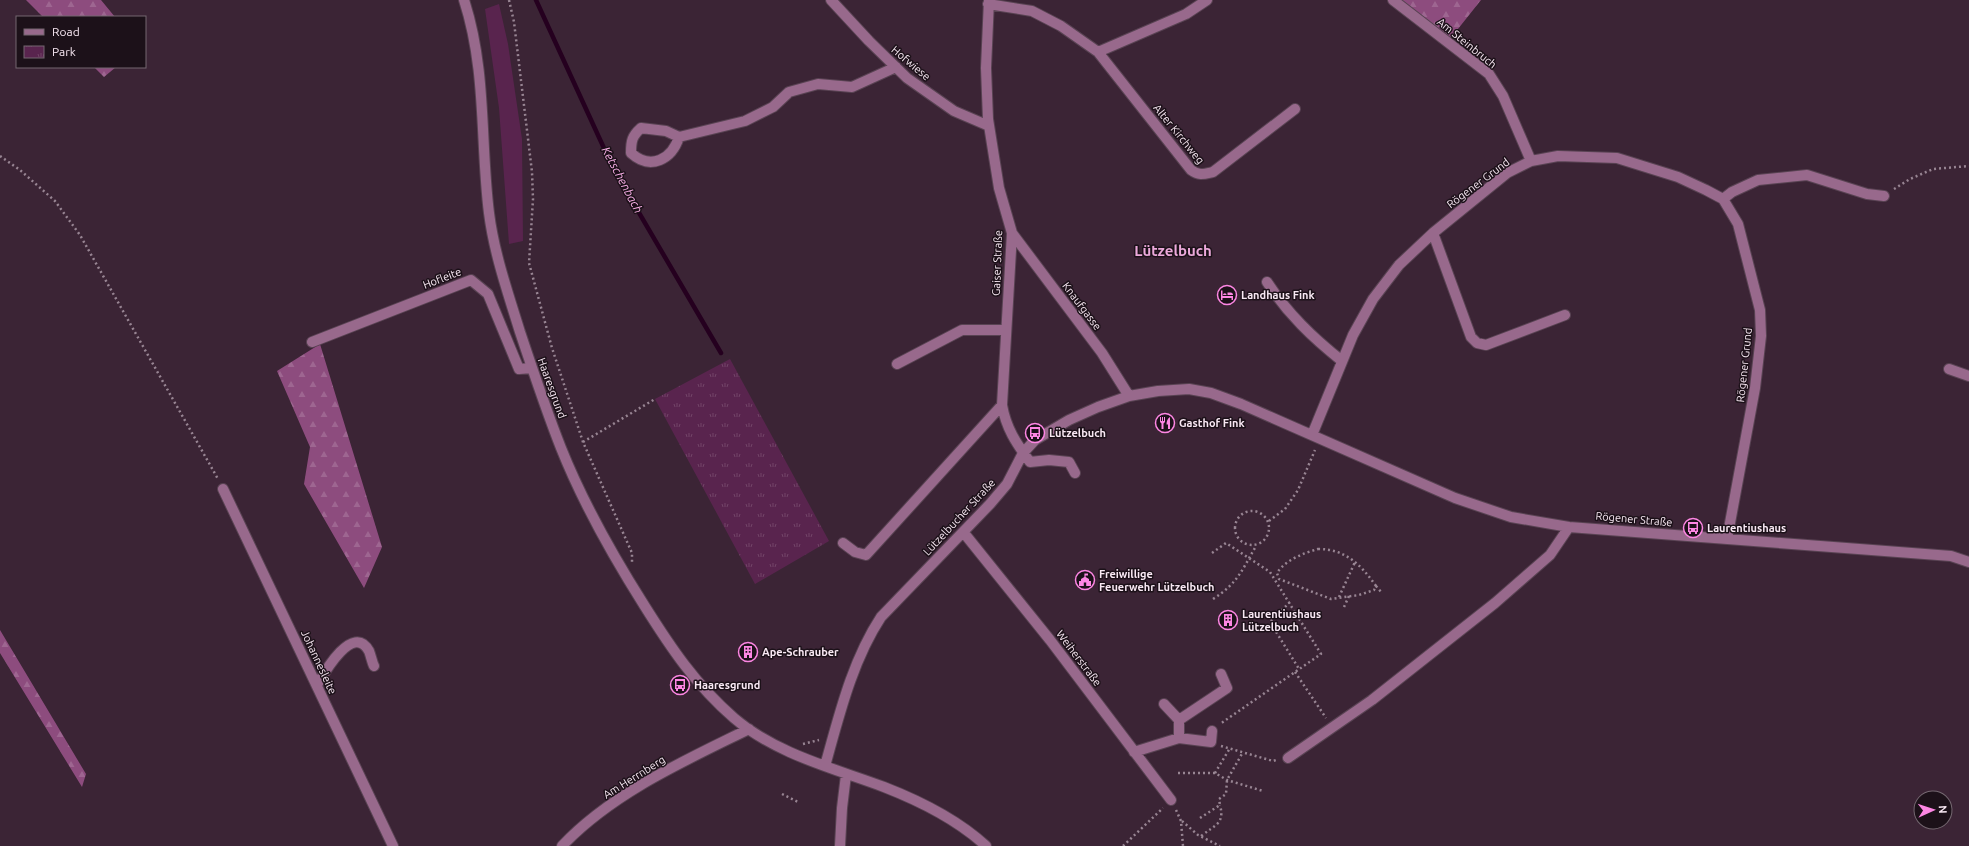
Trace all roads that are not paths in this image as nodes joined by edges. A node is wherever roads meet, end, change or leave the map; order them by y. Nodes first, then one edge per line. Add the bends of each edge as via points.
1 (464, 0) edge
2 (831, 0) edge
3 (1207, 0) edge
4 (1393, 0) edge
5 (988, 2) edge
6 (1005, 3) edge
7 (1098, 52) junction
8 (896, 67) junction
9 (1295, 109) dead end
10 (990, 126) junction
11 (679, 137) junction
12 (1531, 161) junction
13 (1884, 196) road end
14 (1723, 199) junction
15 (1012, 233) junction
16 (1433, 233) junction
17 (1267, 282) dead end
18 (1565, 315) dead end
19 (1006, 330) junction
20 (312, 342) dead end
21 (1342, 360) junction
22 (897, 364) dead end
23 (532, 368) junction
24 (1949, 369) dead end
25 (1969, 376) edge
26 (1129, 396) junction
27 (1002, 405) junction
28 (1316, 437) junction
29 (1023, 453) junction
30 (1075, 473) dead end
31 (223, 489) road end
32 (1569, 527) junction
33 (964, 533) junction
34 (1727, 539) junction
35 (843, 544) dead end
36 (1969, 562) edge
37 (374, 666) dead end
38 (1221, 674) dead end
39 (317, 685) junction
40 (1164, 704) dead end
41 (1179, 720) junction
42 (749, 729) junction
43 (1212, 731) road end
44 (1179, 738) junction
45 (1134, 752) junction
46 (1288, 758) road end
47 (825, 766) junction
48 (846, 775) junction
49 (1171, 800) road end
50 (393, 846) edge
51 (562, 846) edge
52 (840, 846) edge
53 (986, 846) edge

1 - 23 street, Haaresgrund via 479,69 493,239
2 - 8 street, Hofwiese
3 - 7 street via 1186,14
4 - 12 street, Am Steinbruch via 1489,74 1503,96
5 - 6 street
5 - 10 street, Gaiser Straße via 986,68
6 - 7 street via 1032,11 1061,26
7 - 9 street, Alter Kirchweg via 1191,170 1202,175 1213,172
8 - 10 street, Hofwiese via 907,78 954,111
8 - 11 street via 852,86 818,84 789,92 774,107 745,121
10 - 15 street, Gaiser Straße via 999,188
11 - 11 street via 666,131 641,128 632,138 632,152 638,159 658,161 670,154
12 - 14 street, Rögener Grund via 1558,156 1617,158 1678,177
12 - 16 street, Rögener Grund via 1507,173
13 - 14 street via 1867,194 1807,175 1758,180
14 - 34 street, Rögener Grund via 1738,224 1760,310 1761,336 1755,388
15 - 19 street, Gaiser Straße
15 - 26 street, Knaufgasse via 1102,353
16 - 18 street via 1471,337 1478,343 1486,345
16 - 21 street, Rögener Grund via 1399,265 1373,299
17 - 21 street via 1294,319
19 - 22 street via 962,330
19 - 27 street, Gaiser Straße
20 - 23 street, Hofleite via 471,280 488,294 519,370
21 - 28 street, Rögener Grund
23 - 42 street, Haaresgrund via 562,450 588,507 631,584 669,645 702,689
24 - 25 street
26 - 28 street, Lützelbucher Straße via 1189,389 1210,393
26 - 29 street, Lützelbucher Straße via 1069,420 1035,440
27 - 29 street, Gaiser Straße via 1012,438
27 - 35 street via 866,555
28 - 32 street, Rögener Straße via 1456,498 1512,517
29 - 30 street via 1030,462 1069,462
29 - 33 street, Lützelbucher Straße via 1007,484
31 - 39 street, Johannesleite
32 - 34 street, Rögener Straße
32 - 46 street via 1550,555 1495,603 1372,700
33 - 45 street, Weiherstraße via 1050,640
33 - 47 street, Lützelbucher Straße via 881,617 873,629 852,676
34 - 36 street, Rögener Straße via 1951,556
37 - 39 street via 369,651 355,642 348,645 330,662
38 - 41 street via 1227,688
39 - 50 street, Johannesleite
40 - 41 street
41 - 44 street
42 - 47 street, Haaresgrund via 783,748
42 - 51 street, Am Herrnberg via 661,772 580,826
43 - 44 street via 1211,742
44 - 45 street
45 - 49 street, Weiherstraße
47 - 48 street, Haaresgrund
48 - 52 street
48 - 53 street, Haaresgrund via 884,787 913,800 953,821

